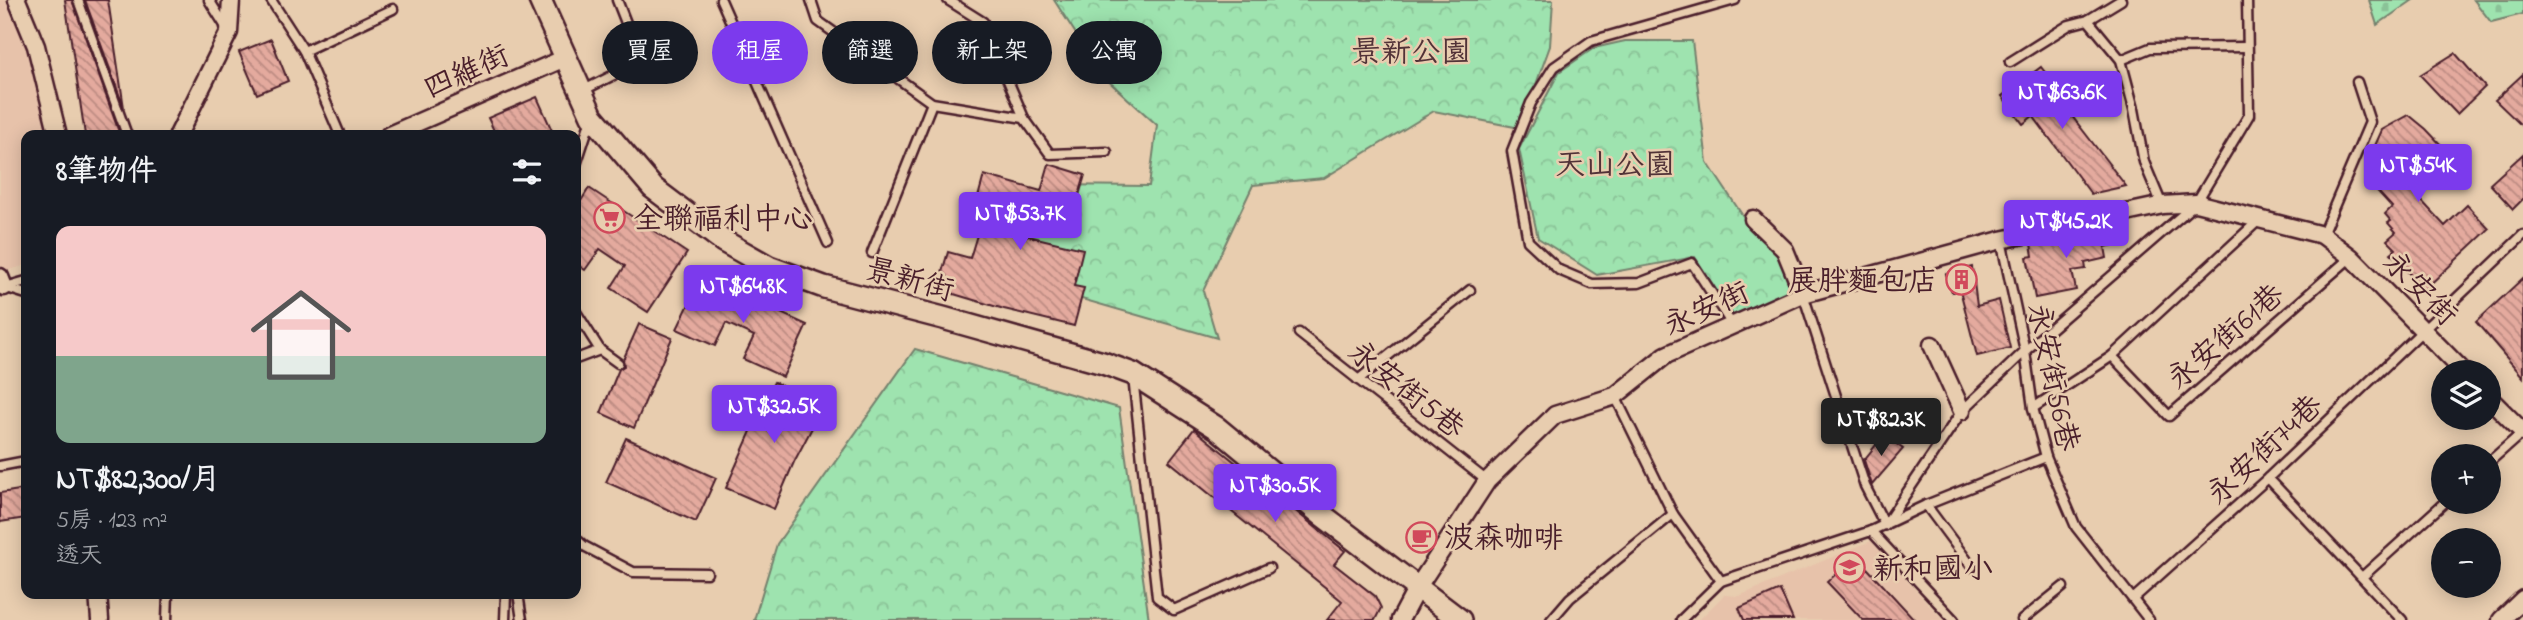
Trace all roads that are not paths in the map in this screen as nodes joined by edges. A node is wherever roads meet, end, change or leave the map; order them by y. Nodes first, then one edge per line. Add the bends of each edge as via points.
1 (17, 0) edge
2 (78, 0) edge
3 (209, 0) edge
4 (231, 0) edge
5 (271, 0) edge
6 (540, 0) edge
7 (617, 0) edge
8 (721, 0) edge
9 (811, 0) edge
10 (948, 0) edge
11 (1735, 0) edge
12 (2121, 0) edge
13 (2247, 0) edge
14 (393, 9) dead end
15 (2088, 20) junction
16 (625, 21) edge
17 (229, 32) junction
18 (2247, 47) junction
19 (304, 51) junction
20 (565, 58) junction
21 (2121, 60) junction
22 (2010, 62) dead end
23 (602, 80) edge
24 (2357, 82) dead end
25 (579, 92) junction
26 (932, 103) junction
27 (592, 116) junction
28 (1024, 118) junction
29 (57, 130) edge
30 (125, 130) edge
31 (180, 130) edge
32 (338, 130) edge
33 (400, 130) edge
34 (581, 149) edge
35 (1107, 152) dead end
36 (2196, 203) junction
37 (2163, 205) junction
38 (1753, 219) dead end
39 (2261, 219) junction
40 (2322, 235) junction
41 (2523, 235) edge
42 (2001, 240) junction
43 (828, 243) dead end
44 (872, 253) dead end
45 (2351, 257) junction
46 (21, 282) edge
47 (1, 284) edge
48 (1470, 290) dead end
49 (21, 292) edge
50 (1804, 294) junction
51 (581, 320) edge
52 (1733, 326) junction
53 (2422, 329) junction
54 (1299, 333) dead end
55 (1931, 345) dead end
56 (600, 350) junction
57 (2025, 351) junction
58 (2112, 356) junction
59 (581, 357) edge
60 (2452, 360) edge
61 (618, 363) dead end
62 (1133, 374) junction
63 (1358, 380) junction
64 (1615, 396) junction
65 (2033, 408) junction
66 (2501, 410) edge
67 (1962, 411) junction
68 (2523, 432) edge
69 (2501, 451) edge
70 (2046, 457) junction
71 (21, 462) edge
72 (0, 466) edge
73 (2268, 478) junction
74 (1487, 481) junction
75 (1927, 505) junction
76 (1673, 514) junction
77 (2432, 514) edge
78 (1885, 525) junction
79 (1871, 531) junction
80 (581, 543) edge
81 (1972, 567) dead end
82 (1269, 568) dead end
83 (707, 573) dead end
84 (2362, 577) junction
85 (1721, 581) junction
86 (2063, 587) dead end
87 (1417, 588) junction
88 (2134, 598) junction
89 (98, 599) edge
90 (168, 599) edge
91 (506, 599) edge
92 (519, 599) edge
93 (2523, 599) edge
94 (100, 620) edge
95 (167, 620) edge
96 (505, 620) edge
97 (522, 620) edge
98 (1399, 620) edge
99 (1460, 620) edge
100 (1552, 620) edge
101 (1682, 620) edge
102 (1954, 620) edge
103 (2022, 620) edge
104 (2149, 620) edge
105 (2402, 620) edge
106 (2501, 620) edge

1 - 29 street via 36,46
2 - 30 lane
3 - 17 lane
4 - 17 street
5 - 19 lane
6 - 20 main road, 景新街
7 - 16 lane
8 - 43 lane
9 - 26 lane via 818,21
10 - 28 lane via 983,22
11 - 52 lane via 1591,41 1554,67 1531,103 1512,151 1528,241 1559,270 1592,284 1639,283 1692,263
12 - 15 lane
13 - 18 lane
14 - 19 lane
15 - 21 lane
15 - 22 lane via 2068,25
17 - 31 street
18 - 21 lane via 2150,48
18 - 36 lane via 2249,115
19 - 32 lane
20 - 25 main road, 景新街
20 - 33 street, 四維街
21 - 37 lane via 2144,162
23 - 25 lane
24 - 40 lane via 2370,122
25 - 27 main road, 景新街
26 - 28 lane
26 - 44 lane
27 - 34 lane
27 - 62 main road, 景新街 via 653,188 723,241 769,267 824,287
28 - 35 lane via 1050,154
36 - 37 street, 永安街
36 - 39 street, 永安街
36 - 57 lane
37 - 42 street, 永安街
38 - 50 street via 1785,250
39 - 40 street, 永安街
39 - 58 lane
40 - 45 street, 永安街
41 - 53 lane, 永安街74巷
42 - 50 street, 永安街
42 - 57 lane, 永安街56巷
45 - 53 street, 永安街
45 - 58 lane, 永安街61巷 via 2169,416
46 - 47 lane
47 - 49 lane
48 - 63 lane
50 - 52 street, 永安街
50 - 78 lane via 1865,486
51 - 56 lane
52 - 64 street, 永安街 via 1667,355
53 - 60 street, 永安街
53 - 73 lane, 永安街74巷
54 - 63 lane, 永安街5巷
55 - 67 street
56 - 59 lane
56 - 61 lane
57 - 65 lane, 永安街56巷
57 - 67 lane
58 - 65 lane
62 - 82 lane via 1157,597 1174,610
62 - 87 main road, 景新街 via 1217,428
63 - 74 lane, 永安街5巷
64 - 74 street, 永安街 via 1555,415
64 - 76 lane
65 - 70 lane, 永安街56巷
66 - 68 street
67 - 78 lane
68 - 69 lane
70 - 75 lane
70 - 88 lane, 永安街56巷 via 2076,527
71 - 72 lane
73 - 84 lane
73 - 88 lane, 永安街74巷
74 - 87 street, 永安街
75 - 78 lane
75 - 81 lane
76 - 85 lane
76 - 100 lane via 1570,598
77 - 84 lane
78 - 79 lane
79 - 85 lane
79 - 102 lane
80 - 83 lane via 633,572
84 - 105 lane
85 - 101 lane
86 - 103 lane
87 - 98 street, 永安街
87 - 99 main road, 景新街
88 - 104 lane, 永安街56巷
89 - 94 street
90 - 95 lane
91 - 96 lane
92 - 97 lane
93 - 106 street

